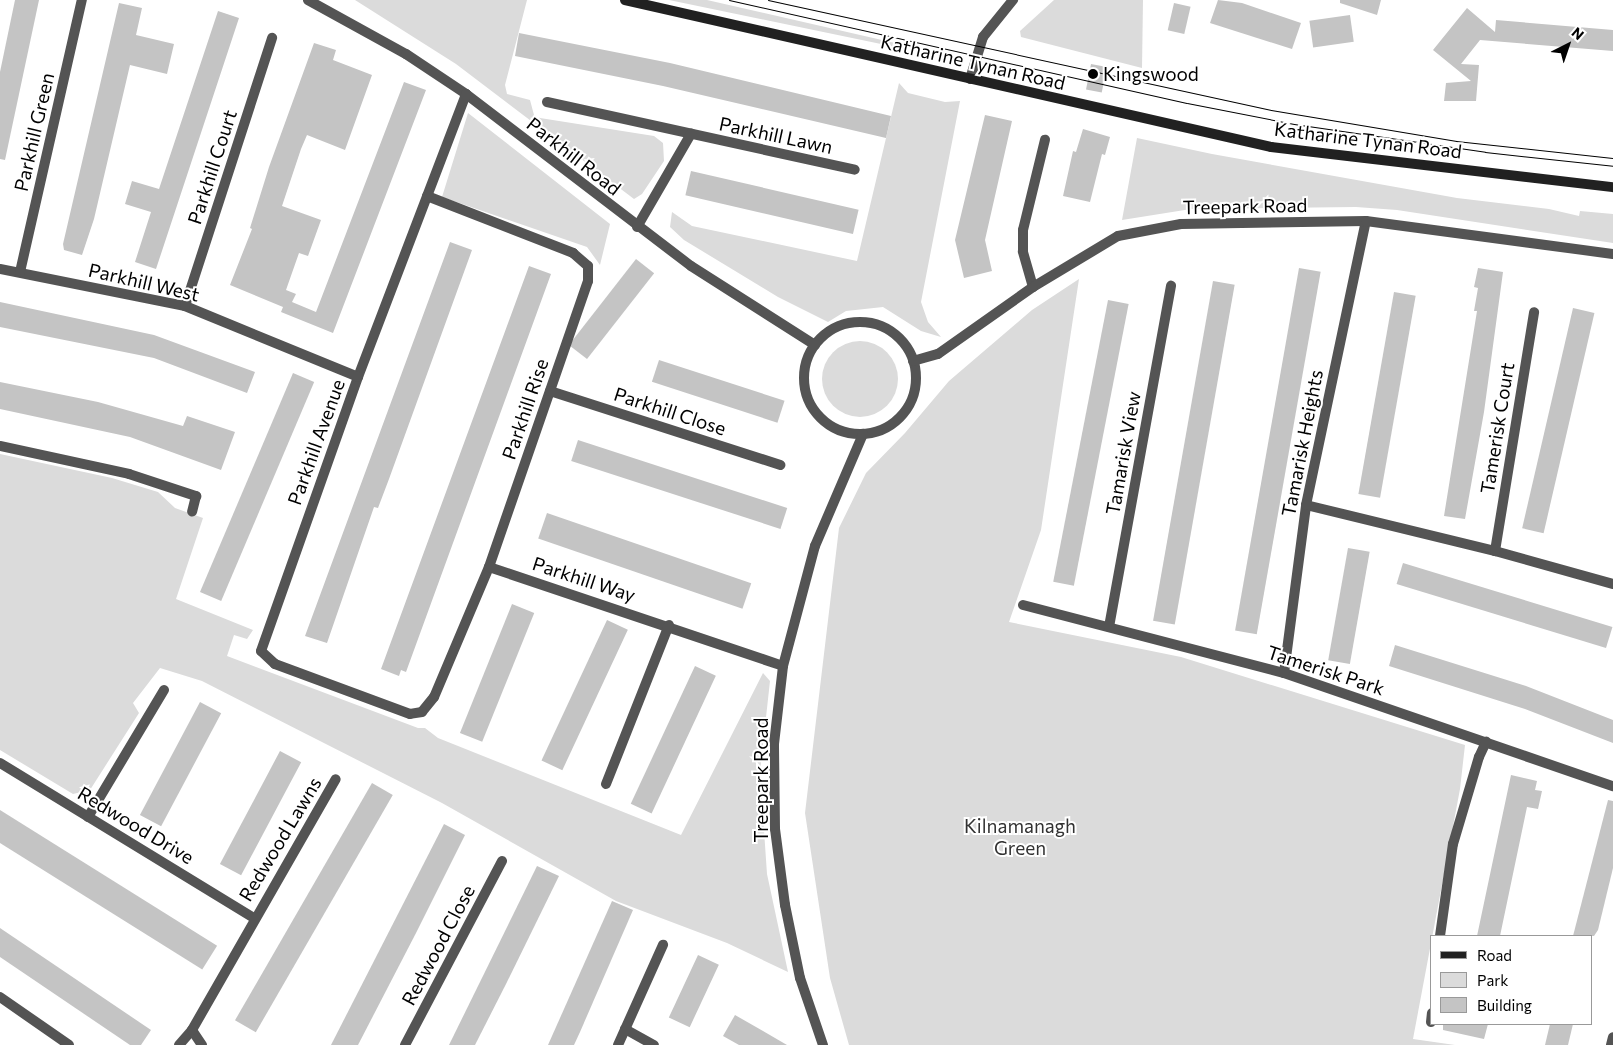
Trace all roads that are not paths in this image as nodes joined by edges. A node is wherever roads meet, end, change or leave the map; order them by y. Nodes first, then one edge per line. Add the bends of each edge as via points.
1 (82, 0) edge
2 (308, 0) edge
3 (625, 0) edge
4 (1013, 0) edge
5 (272, 38) dead end
6 (970, 79) junction
7 (466, 94) junction
8 (547, 102) dead end
9 (691, 134) junction
10 (1044, 140) dead end
11 (854, 170) dead end
12 (1613, 187) edge
13 (427, 196) junction
14 (1366, 221) junction
15 (638, 226) junction
16 (1613, 254) edge
17 (0, 269) edge
18 (20, 272) junction
19 (1171, 286) dead end
20 (1033, 287) junction
21 (185, 306) junction
22 (1534, 312) dead end
23 (815, 345) junction
24 (913, 361) junction
25 (358, 377) junction
26 (550, 391) junction
27 (863, 434) junction
28 (0, 446) edge
29 (780, 465) dead end
30 (1306, 505) junction
31 (192, 512) dead end
32 (1495, 550) junction
33 (489, 567) junction
34 (1613, 584) edge
35 (1023, 605) dead end
36 (669, 625) junction
37 (1110, 627) junction
38 (783, 666) junction
39 (1284, 674) junction
40 (164, 690) dead end
41 (410, 714) joint
42 (1486, 742) junction
43 (0, 763) edge
44 (336, 779) dead end
45 (606, 784) dead end
46 (1613, 786) edge
47 (88, 817) junction
48 (502, 861) dead end
49 (254, 918) junction
50 (1440, 935) edge
51 (663, 945) dead end
52 (0, 997) edge
53 (625, 1029) junction
54 (192, 1030) junction
55 (1613, 1037) edge
56 (68, 1045) edge
57 (179, 1045) edge
58 (202, 1045) edge
59 (405, 1045) edge
60 (618, 1045) edge
61 (654, 1045) edge
62 (823, 1045) edge
63 (1611, 1045) edge

1 - 18 street, Parkhill Green
2 - 7 street, Parkhill Road via 372,32
3 - 6 main road, Katharine Tynan Road
4 - 6 street via 983,37
5 - 21 street, Parkhill Court
6 - 12 main road, Katharine Tynan Road via 1271,147
7 - 13 street, Parkhill Avenue
7 - 15 street, Parkhill Road
8 - 9 street, Parkhill Lawn
9 - 11 street, Parkhill Lawn
9 - 15 street, Parkhill Lawn
10 - 20 street via 1023,230 1023,251
13 - 25 street, Parkhill Avenue
13 - 26 street, Parkhill Rise via 573,253 588,266 588,281
14 - 16 street, Treepark Road
14 - 20 street, Treepark Road via 1181,224 1118,236
14 - 30 street, Tamarisk Heights
15 - 23 street, Parkhill Road via 691,266
17 - 18 street, Parkhill West
18 - 21 street, Parkhill West
19 - 37 street, Tamarisk View
20 - 24 street, Treepark Road via 938,354
21 - 25 street, Parkhill West
22 - 32 street, Tamerisk Court
23 - 24 street via 838,327 869,323 895,334
23 - 27 street via 804,374 812,407 832,427
24 - 27 street via 915,386 910,402 888,427
25 - 41 street, Parkhill Avenue via 256,651 275,664
26 - 29 street, Parkhill Close
26 - 33 street, Parkhill Rise
27 - 38 street, Treepark Road via 815,546
28 - 31 street via 129,474 196,496
30 - 32 street
30 - 39 street, Tamarisk Heights
32 - 34 street
33 - 36 street, Parkhill Way
33 - 41 street, Parkhill Rise via 434,697 422,712
35 - 37 street, Tamerisk Park
36 - 38 street, Parkhill Way
36 - 45 street
37 - 39 street, Tamerisk Park
38 - 62 street, Treepark Road via 774,744 775,829 800,978
39 - 42 street, Tamerisk Park
40 - 47 street
42 - 46 street, Tamerisk Park
42 - 50 street via 1478,757 1453,844
43 - 47 street, Redwood Drive
44 - 49 street, Redwood Lawns
47 - 49 street, Redwood Drive
48 - 59 street, Redwood Close
49 - 54 street, Redwood Lawns
51 - 53 street
52 - 56 street
53 - 60 street
53 - 61 street
54 - 57 street, Redwood Lawns
54 - 58 street
55 - 63 street

